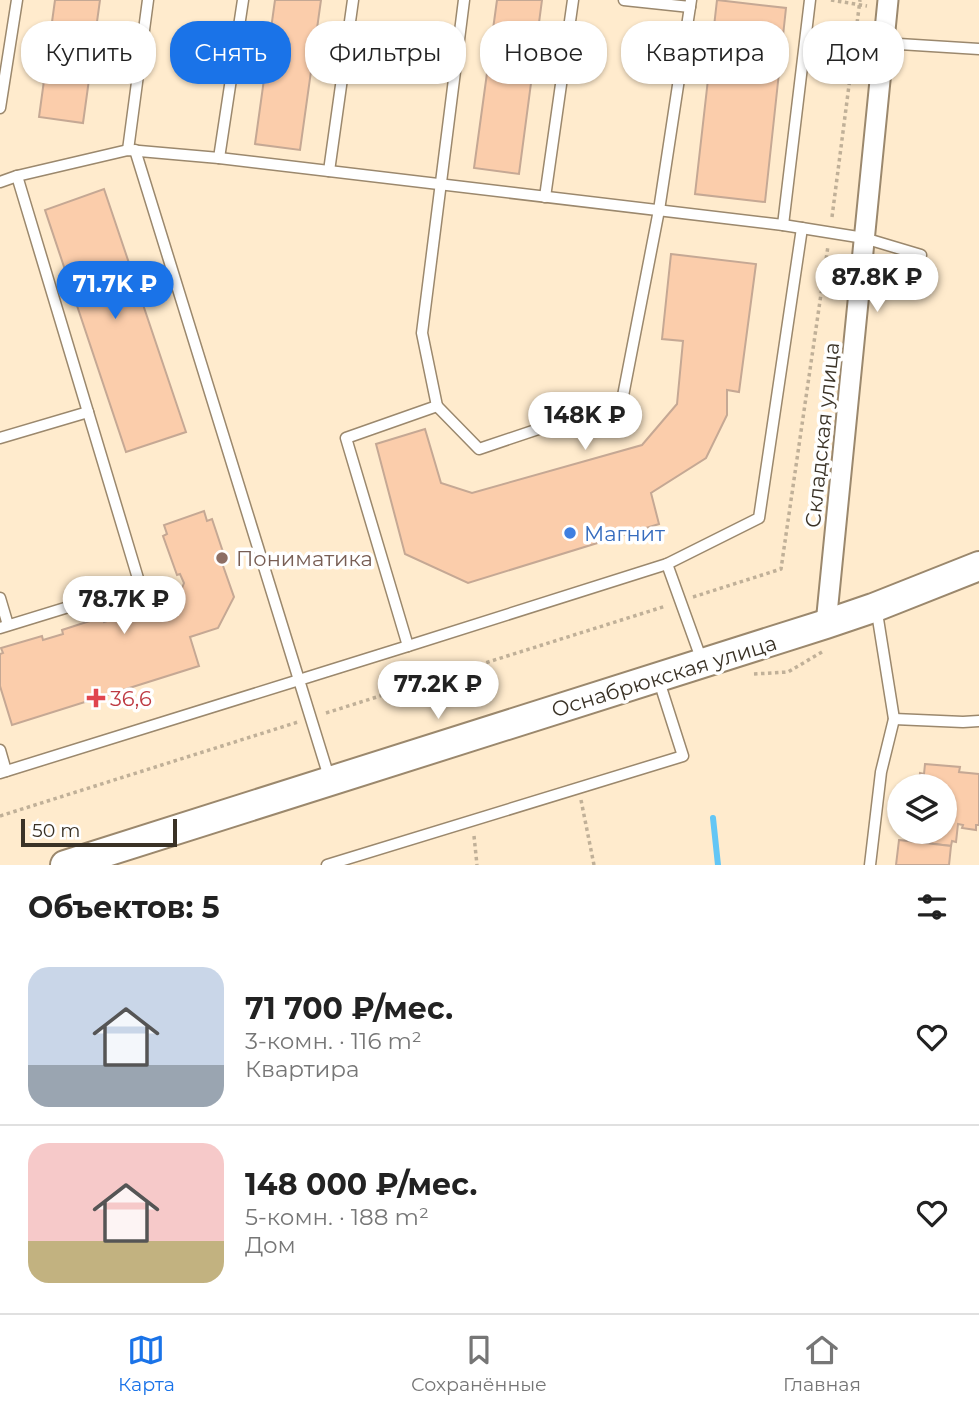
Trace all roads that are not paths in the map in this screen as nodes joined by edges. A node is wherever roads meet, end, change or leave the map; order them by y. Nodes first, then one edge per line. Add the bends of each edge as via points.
1 (17, 0) edge
2 (148, 0) edge
3 (243, 0) edge
4 (354, 0) edge
5 (464, 0) edge
6 (573, 0) edge
7 (624, 0) edge
8 (810, 0) edge
9 (690, 3) edge
10 (904, 45) edge
11 (979, 50) edge
12 (879, 84) edge
13 (0, 108) edge
14 (131, 150) junction
15 (219, 158) junction
16 (329, 171) junction
17 (17, 176) junction
18 (0, 182) edge
19 (441, 184) junction
20 (545, 197) junction
21 (659, 210) junction
22 (783, 225) junction
23 (802, 228) junction
24 (864, 238) junction
25 (921, 256) dead end
26 (437, 406) junction
27 (88, 412) junction
28 (0, 438) edge
29 (667, 564) junction
30 (979, 566) edge
31 (0, 598) edge
32 (873, 608) junction
33 (826, 624) junction
34 (4, 627) edge
35 (408, 646) junction
36 (703, 664) junction
37 (658, 678) junction
38 (299, 680) junction
39 (894, 719) junction
40 (979, 720) edge
41 (0, 750) edge
42 (3, 772) edge
43 (330, 781) junction
44 (79, 863) edge
45 (327, 865) edge
46 (870, 865) edge

1 - 13 lane
2 - 14 lane
3 - 15 lane
4 - 16 lane
5 - 19 lane
6 - 20 lane
7 - 9 lane
8 - 22 lane
9 - 21 lane
10 - 11 lane
12 - 24 street, Складская улица
14 - 15 lane
14 - 17 lane
14 - 38 lane
15 - 16 lane
16 - 19 lane
17 - 18 lane
17 - 27 lane
19 - 20 lane
19 - 26 lane via 422,333
20 - 21 lane
21 - 22 lane
21 - 26 lane via 622,401 479,449
22 - 23 lane
23 - 24 lane
23 - 29 lane via 758,518
24 - 25 lane
24 - 33 street, Складская улица
26 - 35 lane via 346,438
27 - 28 lane
27 - 34 lane via 140,585
29 - 35 lane
29 - 36 lane
30 - 32 street, Оснабрюкская улица
31 - 34 lane
32 - 33 street, Оснабрюкская улица
32 - 39 lane
33 - 36 street, Оснабрюкская улица
35 - 38 lane
36 - 37 street, Оснабрюкская улица
37 - 43 street, Оснабрюкская улица
37 - 45 lane via 683,756
38 - 42 lane
38 - 43 lane
39 - 40 lane
39 - 46 lane via 881,772
41 - 42 lane
43 - 44 street, Оснабрюкская улица

